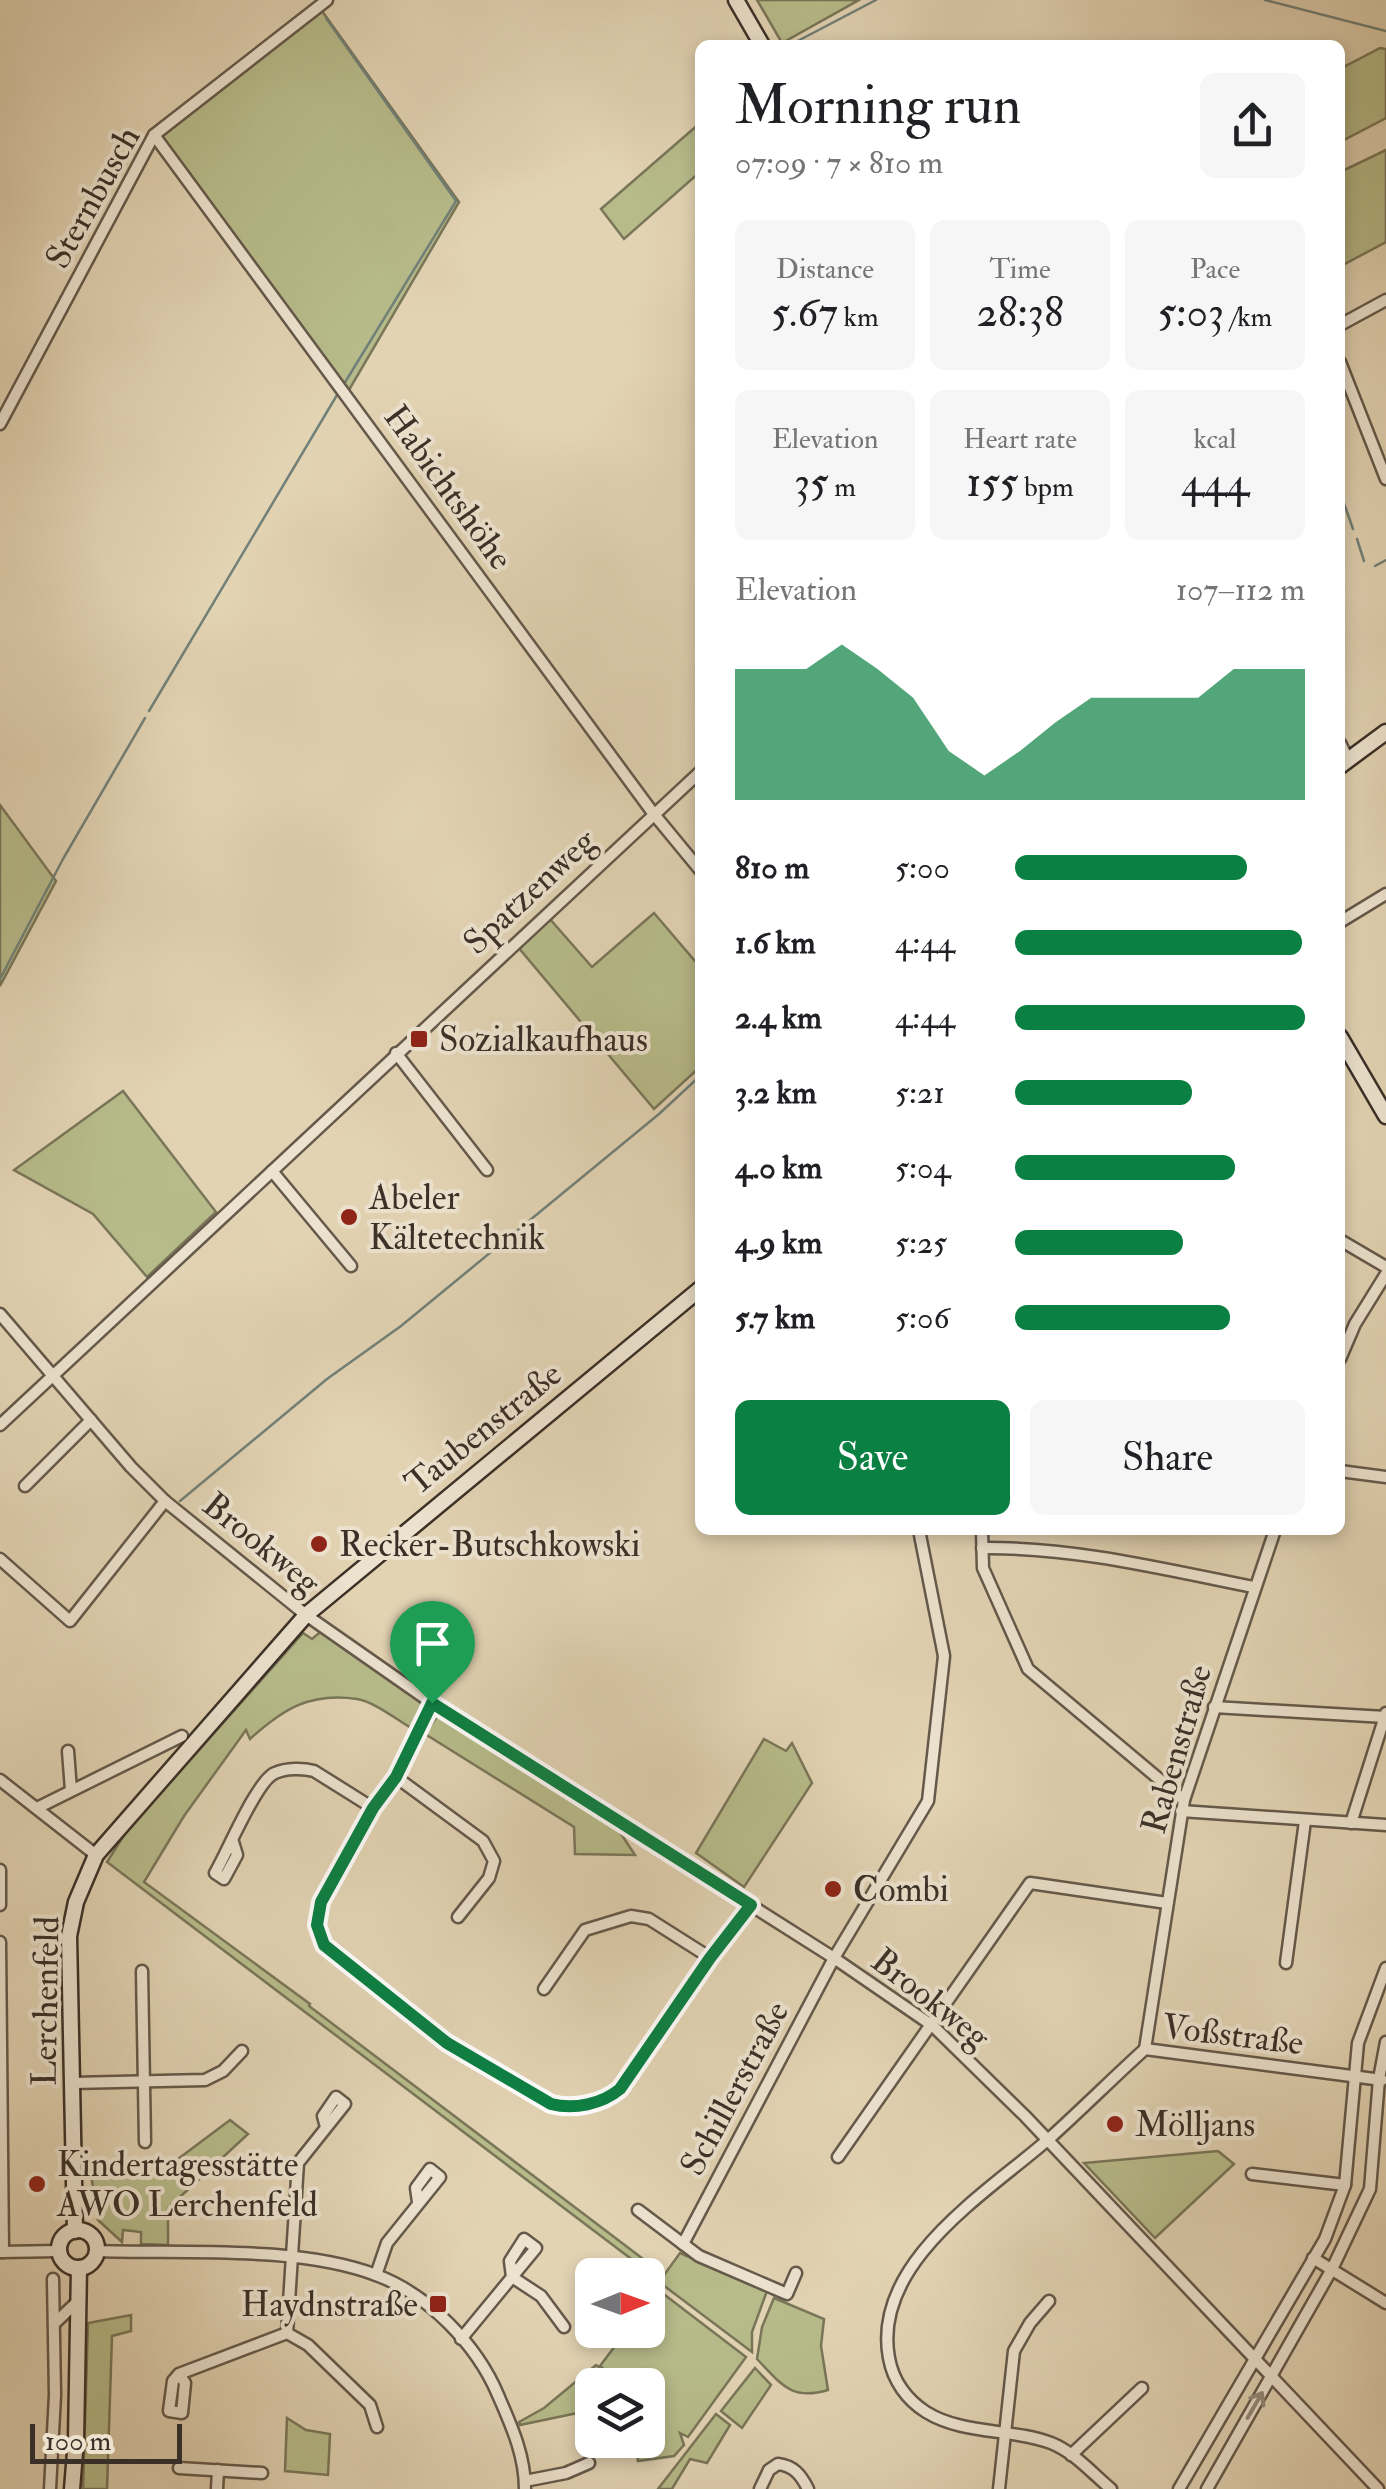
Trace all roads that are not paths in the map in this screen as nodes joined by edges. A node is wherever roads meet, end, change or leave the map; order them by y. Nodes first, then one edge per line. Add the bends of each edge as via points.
1 (327, 0) edge
2 (736, 0) edge
3 (759, 40) edge
4 (154, 134) junction
5 (1386, 300) edge
6 (1345, 322) edge
7 (1345, 375) edge
8 (0, 424) edge
9 (1386, 479) edge
10 (1386, 732) edge
11 (1345, 762) edge
12 (695, 776) edge
13 (654, 812) junction
14 (695, 864) edge
15 (1386, 894) edge
16 (1345, 919) edge
17 (1345, 1046) edge
18 (396, 1053) junction
19 (1386, 1116) edge
20 (488, 1170) dead end
21 (272, 1171) junction
22 (1345, 1243) edge
23 (351, 1266) dead end
24 (1386, 1270) edge
25 (695, 1293) edge
26 (0, 1314) edge
27 (1345, 1333) edge
28 (52, 1376) junction
29 (91, 1420) junction
30 (0, 1425) edge
31 (1345, 1472) edge
32 (1386, 1476) edge
33 (26, 1486) dead end
34 (165, 1501) junction
35 (920, 1535) edge
36 (982, 1535) edge
37 (1273, 1535) edge
38 (982, 1548) junction
39 (0, 1559) edge
40 (1254, 1587) junction
41 (306, 1614) junction
42 (432, 1703) junction
43 (1214, 1707) junction
44 (1385, 1715) edge
45 (182, 1736) dead end
46 (68, 1751) dead end
47 (396, 1777) junction
48 (0, 1780) edge
49 (71, 1790) junction
50 (1183, 1806) junction
51 (37, 1808) junction
52 (373, 1808) junction
53 (1305, 1821) junction
54 (1351, 1823) junction
55 (1386, 1825) edge
56 (233, 1842) dead end
57 (96, 1855) junction
58 (0, 1870) edge
59 (1167, 1903) junction
60 (0, 1905) edge
61 (751, 1905) junction
62 (458, 1918) dead end
63 (0, 1942) edge
64 (710, 1958) junction
65 (834, 1958) junction
66 (1286, 1964) dead end
67 (1386, 1968) edge
68 (142, 1971) dead end
69 (544, 1989) dead end
70 (933, 2026) junction
71 (1, 2037) edge
72 (1386, 2042) edge
73 (1145, 2049) junction
74 (242, 2051) dead end
75 (1354, 2076) junction
76 (1383, 2080) edge
77 (144, 2081) junction
78 (72, 2082) junction
79 (326, 2127) dead end
80 (1048, 2140) junction
81 (145, 2142) dead end
82 (1, 2144) edge
83 (838, 2157) dead end
84 (1252, 2174) dead end
85 (1344, 2185) junction
86 (418, 2202) dead end
87 (638, 2210) dead end
88 (75, 2231) junction
89 (683, 2244) junction
90 (59, 2251) junction
91 (96, 2251) junction
92 (2, 2252) edge
93 (290, 2257) junction
94 (1313, 2258) junction
95 (79, 2268) junction
96 (1332, 2269) junction
97 (796, 2274) dead end
98 (376, 2275) junction
99 (54, 2279) dead end
100 (78, 2301) junction
101 (1049, 2302) dead end
102 (1386, 2303) edge
103 (55, 2323) junction
104 (564, 2327) dead end
105 (287, 2333) junction
106 (461, 2339) junction
107 (1254, 2360) junction
108 (180, 2374) dead end
109 (1272, 2376) junction
110 (1142, 2388) dead end
111 (377, 2428) dead end
112 (1004, 2432) junction
113 (1071, 2455) junction
114 (589, 2464) dead end
115 (180, 2468) dead end
116 (218, 2470) junction
117 (262, 2473) dead end
118 (525, 2485) edge
119 (50, 2489) edge
120 (72, 2489) edge
121 (217, 2489) edge
122 (760, 2489) edge
123 (808, 2489) edge
124 (999, 2489) edge
125 (1110, 2489) edge
126 (1179, 2489) edge
127 (1207, 2489) edge
128 (1378, 2489) edge

1 - 4 street, Sternbusch
2 - 3 street
4 - 8 street, Sternbusch
4 - 13 street, Habichtshöhe
5 - 6 street
7 - 9 street
10 - 11 street
12 - 13 street, Spatzenweg
13 - 14 street, Habichtshöhe
13 - 18 street, Spatzenweg
15 - 16 street
17 - 19 street
18 - 20 street
18 - 21 street, Spatzenweg
21 - 23 street
21 - 28 street, Spatzenweg
22 - 24 street
24 - 27 street
25 - 41 street, Taubenstraße
26 - 28 street, Brookweg
28 - 29 street, Brookweg
28 - 30 street, Spatzenweg
29 - 33 street
29 - 34 street, Brookweg
31 - 32 street
34 - 39 street via 70,1621
34 - 41 street, Brookweg
35 - 65 street via 944,1656 928,1801
36 - 38 street
37 - 40 street, Rabenstraße
38 - 40 street via 1084,1553
38 - 50 street via 983,1568 1028,1669
40 - 43 street, Rabenstraße
41 - 42 street, Brookweg
41 - 57 street, Lerchenfeld
42 - 47 street
42 - 61 street, Brookweg
43 - 44 street
43 - 50 street, Rabenstraße
44 - 54 street
45 - 49 street
46 - 49 street
47 - 52 street
47 - 62 street via 483,1841 494,1861
48 - 51 street
49 - 51 street
50 - 53 street
50 - 59 street, Rabenstraße
51 - 57 street
52 - 56 street via 314,1771 275,1772 255,1794
52 - 64 street via 319,1906 324,1945 447,2043 551,2104 566,2108 608,2099 620,2089
53 - 54 street
53 - 66 street
54 - 55 street
57 - 78 street, Lerchenfeld via 70,1936
58 - 60 street
59 - 70 street via 1030,1883
59 - 73 street, Rabenstraße
61 - 64 street
61 - 65 street, Brookweg
63 - 71 street
64 - 69 street via 650,1919 631,1916 584,1930
65 - 70 street, Brookweg
65 - 89 street, Schillerstraße
67 - 75 street via 1364,2022
68 - 77 street
70 - 80 street, Brookweg
70 - 83 street
71 - 82 street
72 - 76 street
73 - 75 street, Voßstraße
73 - 80 street, Voßstraße
74 - 77 street via 215,2077
75 - 76 street, Voßstraße
75 - 85 street
76 - 96 street via 1373,2180
77 - 78 street
77 - 81 street
78 - 88 street, Lerchenfeld
79 - 93 street via 298,2163
80 - 107 street, Brookweg
80 - 112 street, Voßstraße via 970,2200 914,2263 892,2304 885,2337 900,2388 926,2412 951,2424
82 - 92 street
84 - 85 street
85 - 94 street
86 - 98 street via 387,2243
87 - 89 street
88 - 90 street
88 - 91 street via 88,2234
89 - 97 street via 787,2294
90 - 92 street
90 - 95 street via 64,2262
91 - 93 street
91 - 95 street
93 - 98 street
93 - 105 street
94 - 96 street
94 - 107 street
95 - 100 street
96 - 102 street
96 - 109 street
98 - 106 street via 406,2290
99 - 103 street
100 - 103 street
100 - 120 street
101 - 112 street via 1014,2351
103 - 119 street
104 - 106 street via 541,2296 512,2277
105 - 108 street
105 - 111 street via 370,2404
106 - 118 street via 488,2372 519,2444
107 - 109 street, Brookweg
107 - 126 street
127 -> 109 street
109 - 128 street, Brookweg
110 - 113 street
112 - 113 street, Voßstraße via 1049,2442
112 - 124 street
113 - 125 street, Voßstraße
114 - 118 street
115 - 116 street
116 - 117 street
116 - 121 street
122 - 123 street via 778,2464 802,2475

